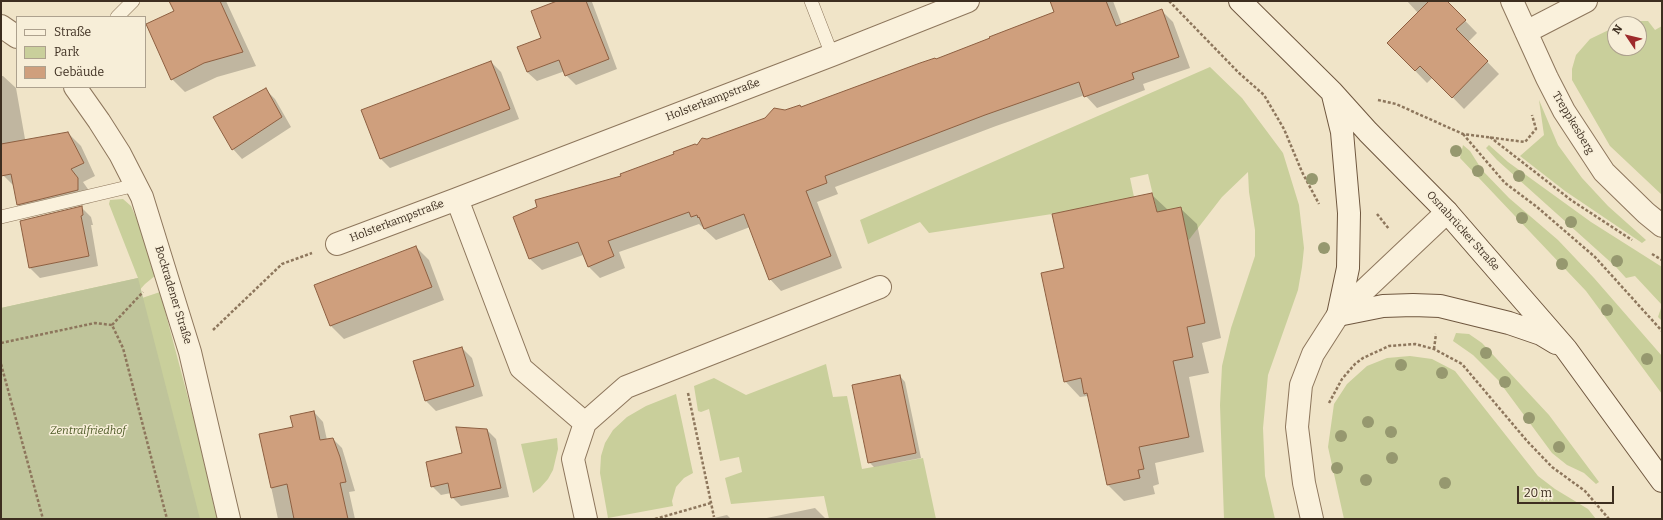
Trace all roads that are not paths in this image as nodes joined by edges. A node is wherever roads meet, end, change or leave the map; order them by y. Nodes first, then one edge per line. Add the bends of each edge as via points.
1 (133, 1) edge
2 (811, 1) edge
3 (968, 1) edge
4 (1240, 1) edge
5 (1512, 1) edge
6 (1586, 1) edge
7 (118, 16) edge
8 (1, 26) edge
9 (1526, 32) junction
10 (16, 36) edge
11 (832, 55) junction
12 (76, 88) edge
13 (1332, 92) junction
14 (136, 186) junction
15 (457, 199) junction
16 (1447, 212) junction
17 (1, 217) edge
18 (1662, 226) edge
19 (337, 244) road end
20 (880, 287) dead end
21 (1338, 315) junction
22 (1566, 349) junction
23 (585, 423) junction
24 (1662, 481) edge
25 (229, 519) edge
26 (586, 519) edge
27 (1312, 519) edge

1 - 7 lane
2 - 11 lane
3 - 11 street, Holsterkampstraße
4 - 13 street, Osnabrücker Straße
5 - 9 street, Treppkesberg
6 - 9 street
8 - 10 street
9 - 18 street, Treppkesberg via 1564,112 1604,172 1646,214
11 - 15 street, Holsterkampstraße
12 - 14 street, Bockradener Straße via 120,154
13 - 16 street, Osnabrücker Straße
13 - 21 street via 1342,132 1349,214 1348,268
14 - 17 lane
14 - 25 street, Bockradener Straße via 168,276 190,352
15 - 19 street, Holsterkampstraße
15 - 23 street, Holsterkampstraße via 521,368
16 - 21 street
16 - 22 street, Osnabrücker Straße
20 - 23 street via 626,387
21 - 22 street via 1383,306 1440,306 1509,323 1541,334
21 - 27 street via 1313,354 1301,385 1297,427 1304,483
22 - 24 street, Osnabrücker Straße
23 - 26 street via 573,459

